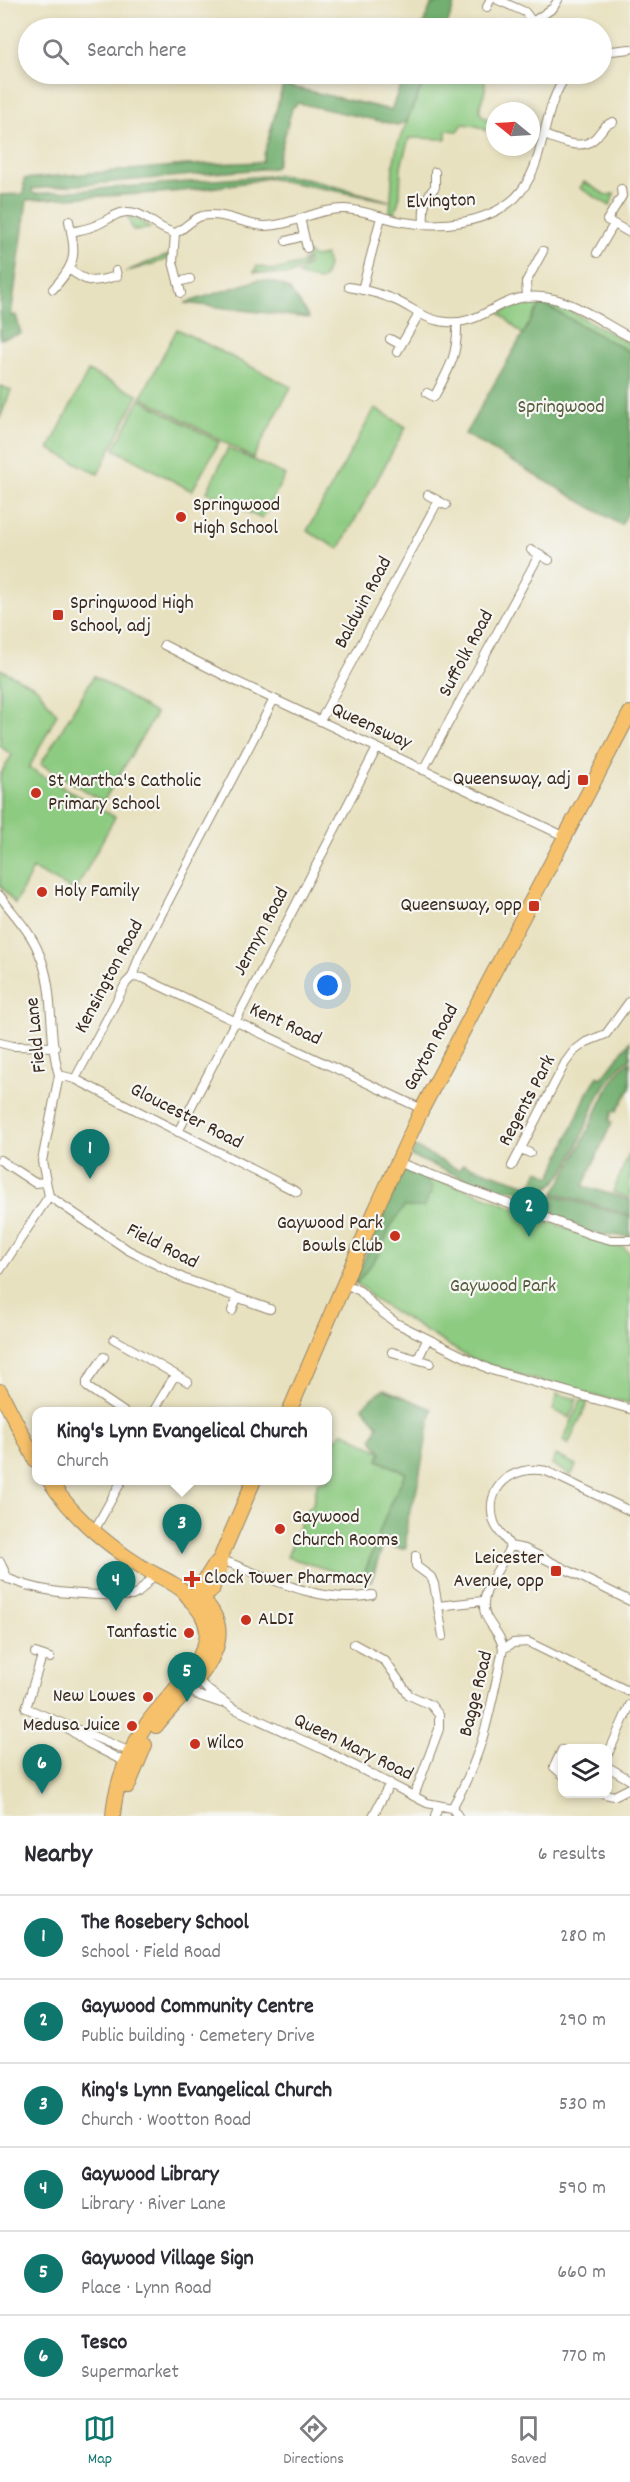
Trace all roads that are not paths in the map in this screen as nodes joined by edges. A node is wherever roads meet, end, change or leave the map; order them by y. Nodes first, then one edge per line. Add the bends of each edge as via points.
1 (498, 0) edge
2 (558, 0) edge
3 (529, 18) edge
4 (542, 18) edge
5 (630, 49) edge
6 (612, 51) edge
7 (562, 84) edge
8 (613, 122) dead end
9 (544, 135) junction
10 (435, 172) dead end
11 (621, 189) dead end
12 (381, 217) junction
13 (300, 218) junction
14 (69, 221) dead end
15 (424, 223) junction
16 (614, 224) junction
17 (71, 232) junction
18 (175, 233) junction
19 (630, 233) edge
20 (304, 236) junction
21 (286, 241) dead end
22 (307, 248) dead end
23 (543, 251) dead end
24 (597, 253) dead end
25 (69, 269) junction
26 (116, 271) dead end
27 (190, 279) dead end
28 (178, 282) junction
29 (349, 287) dead end
30 (52, 289) dead end
31 (362, 290) junction
32 (181, 293) dead end
33 (527, 296) junction
34 (419, 314) junction
35 (457, 323) junction
36 (630, 337) edge
37 (390, 339) dead end
38 (434, 397) dead end
39 (428, 495) dead end
40 (549, 560) dead end
41 (164, 645) dead end
42 (274, 699) junction
43 (630, 713) edge
44 (320, 721) junction
45 (377, 748) junction
46 (423, 770) junction
47 (566, 837) junction
48 (0, 896) edge
49 (132, 977) junction
50 (628, 1003) edge
51 (234, 1020) junction
52 (0, 1043) edge
53 (55, 1047) junction
54 (59, 1075) junction
55 (75, 1079) junction
56 (422, 1109) junction
57 (178, 1132) junction
58 (521, 1149) junction
59 (530, 1153) dead end
60 (0, 1160) edge
61 (397, 1162) junction
62 (512, 1166) dead end
63 (45, 1182) junction
64 (297, 1192) dead end
65 (49, 1196) junction
66 (630, 1240) edge
67 (0, 1270) edge
68 (345, 1284) junction
69 (237, 1298) junction
70 (270, 1309) dead end
71 (232, 1311) dead end
72 (114, 1339) dead end
73 (427, 1340) junction
74 (392, 1352) dead end
75 (104, 1357) dead end
76 (418, 1359) junction
77 (430, 1363) dead end
78 (175, 1375) junction
79 (188, 1382) dead end
80 (0, 1391) edge
81 (117, 1407) edge
82 (156, 1407) edge
83 (292, 1407) edge
84 (630, 1409) edge
85 (32, 1453) edge
86 (53, 1485) edge
87 (119, 1485) edge
88 (252, 1485) edge
89 (630, 1511) edge
90 (94, 1531) junction
91 (510, 1546) junction
92 (416, 1556) dead end
93 (220, 1559) junction
94 (0, 1562) edge
95 (154, 1575) junction
96 (3, 1579) edge
97 (372, 1595) dead end
98 (629, 1597) edge
99 (194, 1599) junction
100 (483, 1601) junction
101 (438, 1606) junction
102 (443, 1636) dead end
103 (354, 1644) dead end
104 (502, 1649) junction
105 (43, 1656) dead end
106 (189, 1680) junction
107 (630, 1692) edge
108 (630, 1705) edge
109 (612, 1745) edge
110 (133, 1759) junction
111 (612, 1769) edge
112 (630, 1780) edge
113 (390, 1783) junction
114 (630, 1788) edge
115 (612, 1795) edge
116 (414, 1796) junction
117 (438, 1807) junction
118 (452, 1808) junction
119 (115, 1816) edge
120 (373, 1816) edge
121 (435, 1816) edge
122 (458, 1816) edge

1 - 3 street via 520,8
2 - 4 street
5 - 6 street
7 - 9 street, Elvington via 554,97
8 - 9 street via 605,124 585,144
9 - 15 street, Elvington via 532,174 507,204 476,220
10 - 15 street via 435,187 423,205
11 - 16 street via 622,196 607,220
12 - 13 street, Elvington via 341,209
12 - 15 street, Elvington
12 - 31 street
13 - 18 street, Elvington via 265,226 201,216
13 - 20 street
14 - 17 street
16 - 19 street
16 - 24 street
17 - 18 street via 125,212 140,215
17 - 25 street via 75,254
18 - 28 street via 173,254
20 - 21 street
20 - 22 street
23 - 33 street via 526,282
25 - 26 street via 91,282 117,276
25 - 30 street
27 - 28 street
28 - 32 street
29 - 31 street
31 - 34 street via 396,301
33 - 35 street via 482,317
33 - 36 street via 565,301
34 - 35 street
34 - 37 street via 399,349
35 - 38 street via 449,373
39 - 44 street, Baldwin Road via 442,503
40 - 46 street, Suffolk Road via 535,552
41 - 42 street, Queensway
42 - 44 street, Queensway
42 - 49 street, Kensington Road
43 - 47 main road, Gayton Road
44 - 45 street, Queensway
45 - 46 street, Queensway
45 - 51 street, Jermyn Road
46 - 47 street, Queensway
47 - 56 main road, Gayton Road
48 - 53 street, Field Lane via 40,955 52,1008
49 - 51 street, Kent Road via 143,978
49 - 55 street, Kensington Road
50 - 58 street, Regents Park via 606,1034 574,1051
51 - 56 street, Kent Road
51 - 57 street, Jermyn Road
52 - 53 street
53 - 54 street, Field Lane
54 - 55 street, Gloucester Road
54 - 63 street, Field Lane via 42,1161
55 - 57 street, Gloucester Road
56 - 61 main road, Gayton Road
57 - 64 street, Gloucester Road
58 - 59 street
58 - 62 street, Regents Park
60 - 63 street via 35,1183
61 - 66 street via 592,1235
61 - 68 main road, Gayton Road
63 - 65 street, Field Lane
65 - 67 street
65 - 69 street, Field Road via 122,1247 185,1279
68 - 73 street via 360,1291 386,1316
68 - 83 main road, Gayton Road
69 - 70 street, Field Road
69 - 71 street
72 - 78 street
73 - 76 street
73 - 84 street via 509,1377
74 - 76 street
75 - 81 street via 87,1387
76 - 77 street
78 - 79 street
78 - 82 street
80 - 85 main road
86 - 90 main road
87 - 90 street
88 - 93 main road
89 - 91 street via 546,1471 519,1470 503,1482 492,1502 495,1527
90 - 95 main road
91 - 98 street
91 - 100 street
92 - 101 street via 416,1566 431,1577
93 - 97 street via 322,1594 356,1598
93 - 99 main road
94 - 96 street
95 - 96 street via 132,1596 71,1595
95 - 99 main road
99 - 106 main road via 207,1636
100 - 101 street
100 - 104 street
101 - 102 street
103 - 116 street via 385,1661 409,1695 431,1705 439,1715 439,1729
104 - 107 street, Bagge Road via 528,1642
104 - 118 street, Bagge Road via 482,1745
105 - 110 street via 27,1708
106 - 110 main road
106 - 113 street, Queen Mary Road via 233,1707
108 - 109 street
110 - 119 main road
111 - 112 street
113 - 116 street, Queen Mary Road
113 - 120 street
114 - 115 street
116 - 117 street, Queen Mary Road
117 - 118 street, Queen Mary Road
117 - 121 street
118 - 122 street

